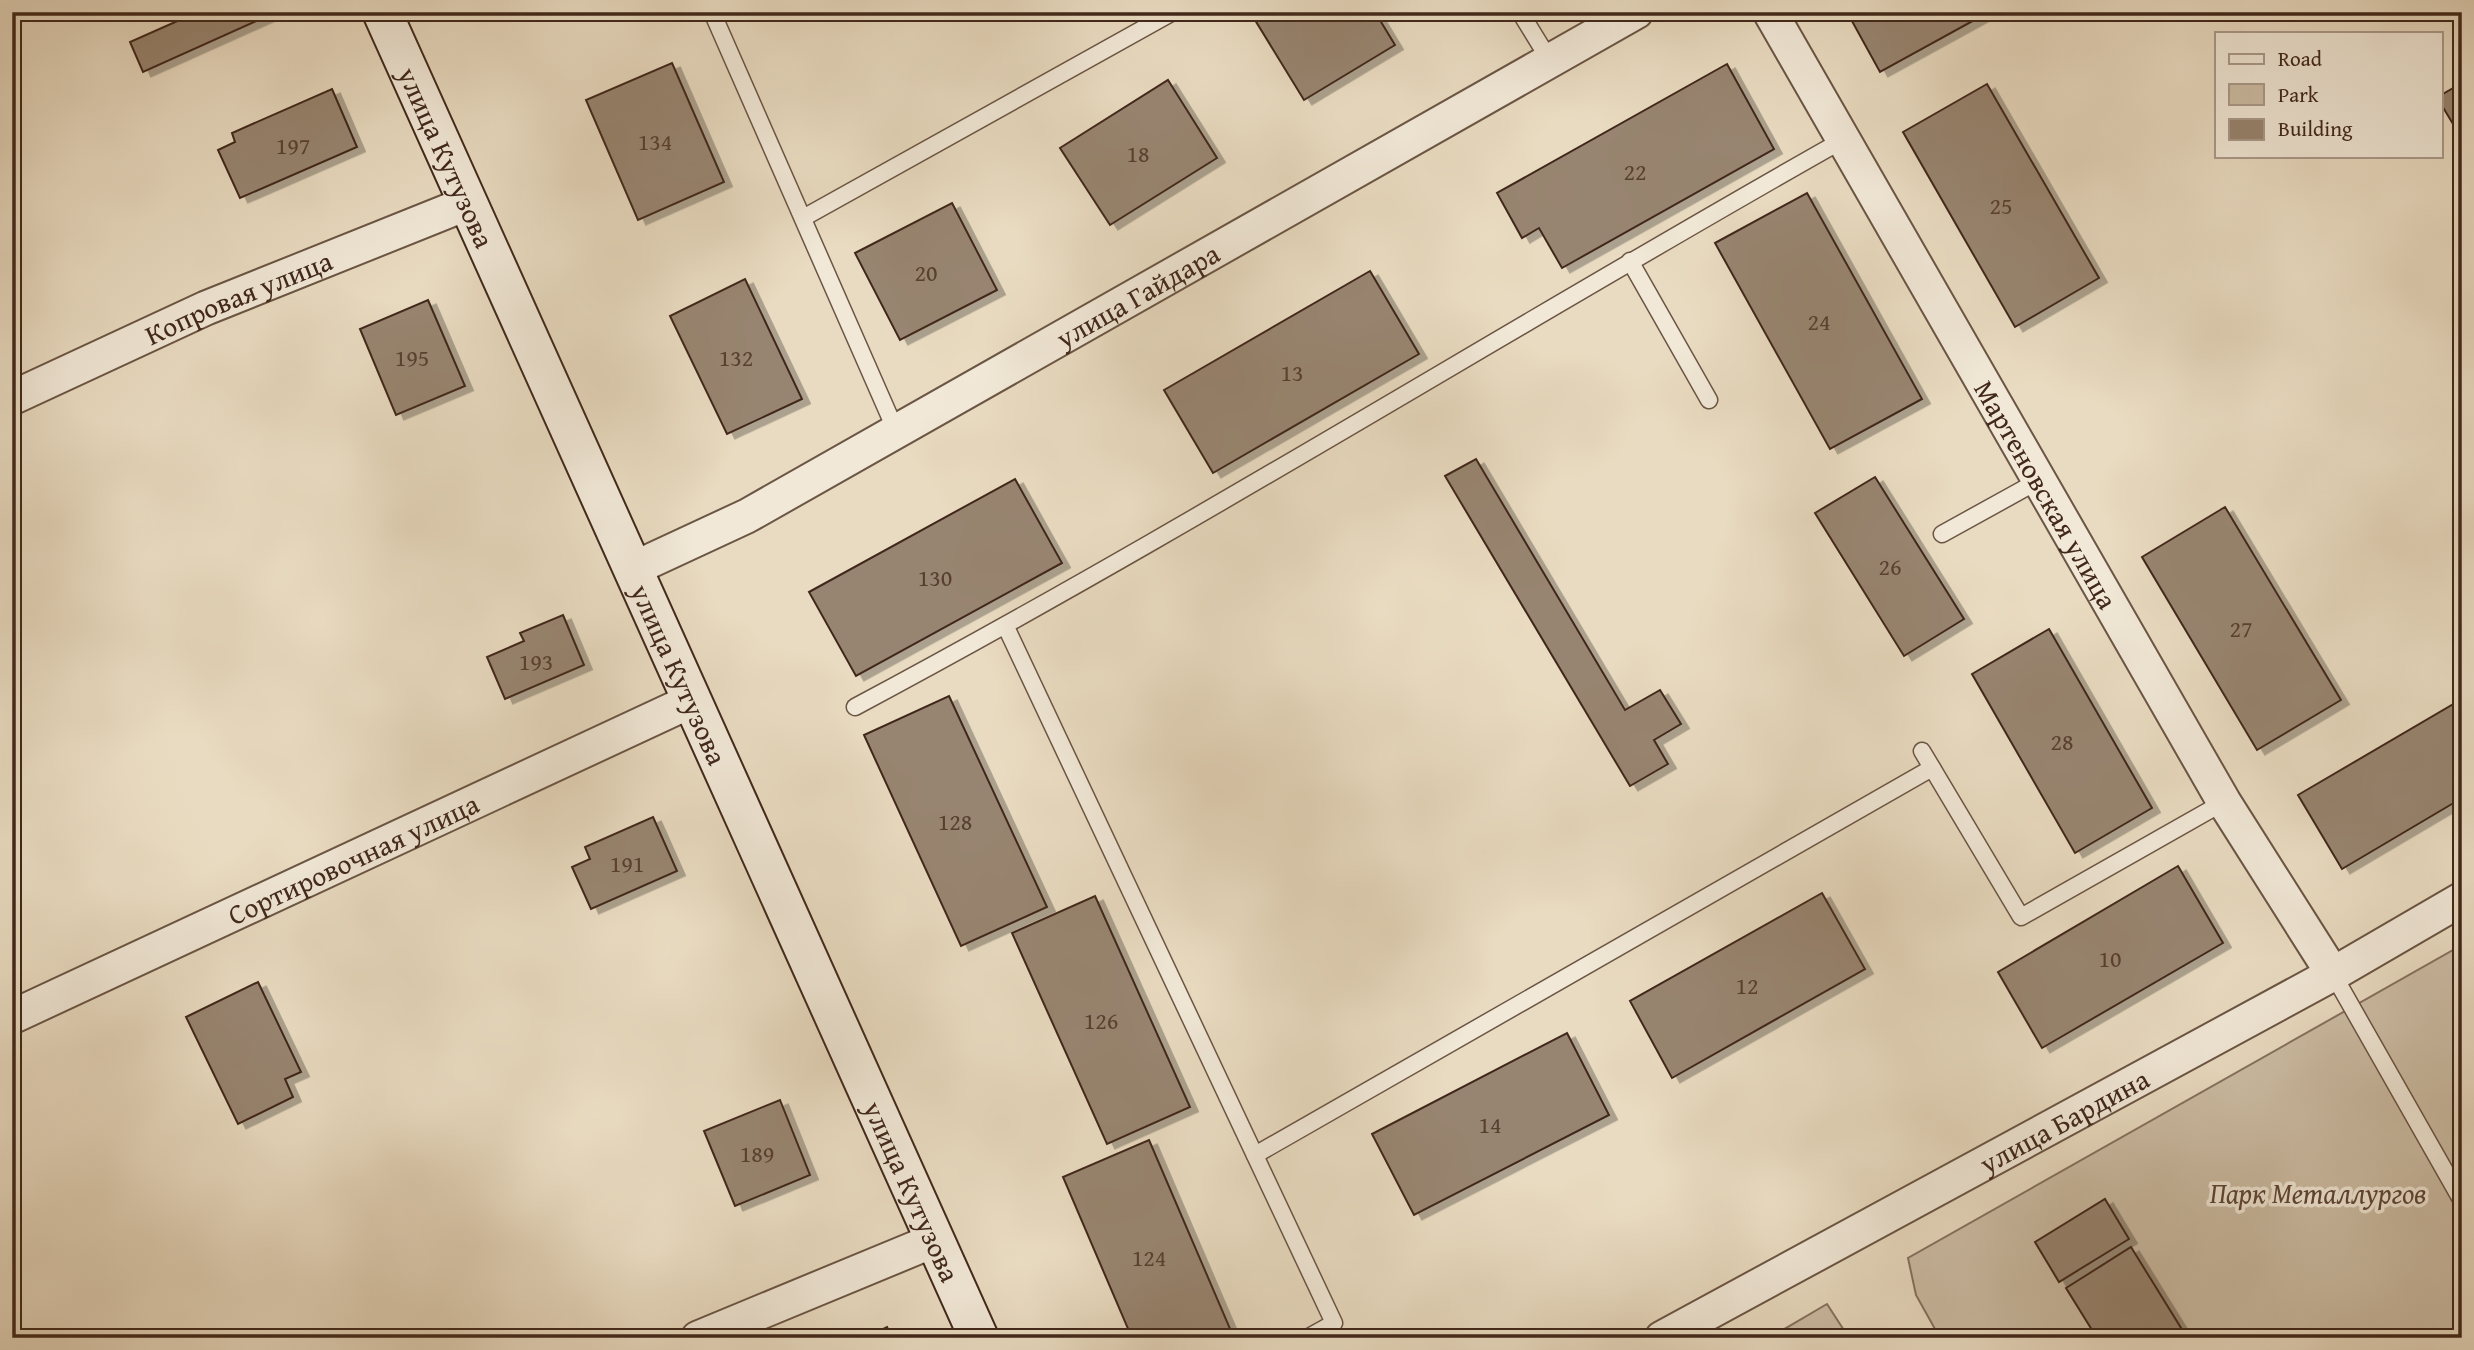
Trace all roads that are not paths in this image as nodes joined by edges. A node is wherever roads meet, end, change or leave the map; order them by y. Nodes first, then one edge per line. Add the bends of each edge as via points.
1 (382, 12) edge
2 (712, 12) edge
3 (1174, 12) edge
4 (1520, 12) edge
5 (1636, 12) edge
6 (1770, 12) edge
7 (1550, 61) junction
8 (1842, 141) junction
9 (468, 203) junction
10 (803, 218) junction
11 (1630, 261) junction
12 (12, 398) edge
13 (1709, 401) dead end
14 (896, 431) junction
15 (2038, 481) junction
16 (1942, 534) dead end
17 (635, 568) junction
18 (1006, 627) junction
19 (693, 699) junction
20 (855, 708) dead end
21 (1922, 751) dead end
22 (1932, 768) junction
23 (2224, 802) junction
24 (2462, 899) edge
25 (2333, 974) junction
26 (12, 1017) edge
27 (1255, 1155) junction
28 (2462, 1201) edge
29 (934, 1240) junction
30 (698, 1338) edge
31 (979, 1338) edge
32 (1307, 1338) edge
33 (1662, 1338) edge

1 - 9 main road, улица Кутузова
2 - 10 lane
3 - 10 lane
4 - 7 lane
5 - 7 street, улица Гайдара
6 - 8 street, Мартеновская улица
7 - 14 street, улица Гайдара
8 - 11 lane
8 - 15 street, Мартеновская улица
9 - 12 street, Копровая улица via 206,308
9 - 17 main road, улица Кутузова
10 - 14 lane
11 - 13 lane
11 - 18 lane
14 - 17 street, улица Гайдара via 747,516
15 - 16 lane
15 - 23 street, Мартеновская улица
17 - 19 main road, улица Кутузова
18 - 20 lane
18 - 27 lane
19 - 26 street, Сортировочная улица
19 - 29 main road, улица Кутузова
21 - 22 lane
22 - 23 lane via 2021,917
22 - 27 lane
23 - 25 street, Мартеновская улица
24 - 25 street, улица Бардина
25 - 28 lane
25 - 33 street, улица Бардина
27 - 32 lane via 1334,1323
29 - 30 street
29 - 31 main road, улица Кутузова

